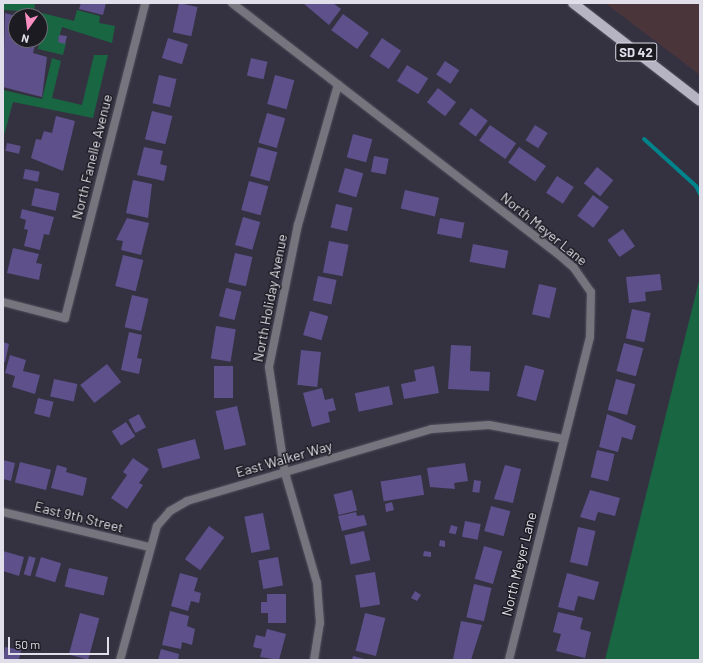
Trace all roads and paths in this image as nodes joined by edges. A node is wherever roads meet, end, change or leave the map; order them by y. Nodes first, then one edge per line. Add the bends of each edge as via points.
1 (145, 3) edge
2 (232, 3) edge
3 (572, 3) edge
4 (338, 84) junction
5 (700, 101) edge
6 (3, 302) edge
7 (563, 438) junction
8 (285, 473) junction
9 (3, 512) edge
10 (149, 548) junction
11 (120, 660) edge
12 (314, 660) edge
13 (509, 660) edge

1 - 6 street, North Fanelle Avenue via 65,318
2 - 4 street, North Meyer Lane
3 - 5 main road, SD 42
4 - 7 street, North Meyer Lane via 558,254 585,281 592,304 590,337
4 - 8 street, North Holiday Avenue via 298,225 269,367
7 - 8 street, East Walker Way via 489,425 432,429
7 - 13 street, North Meyer Lane
8 - 10 street, East Walker Way via 187,501 170,511 157,526
8 - 12 street, North Holiday Avenue via 317,583 320,623
9 - 10 street, East 9th Street
10 - 11 street, East Walker Way

